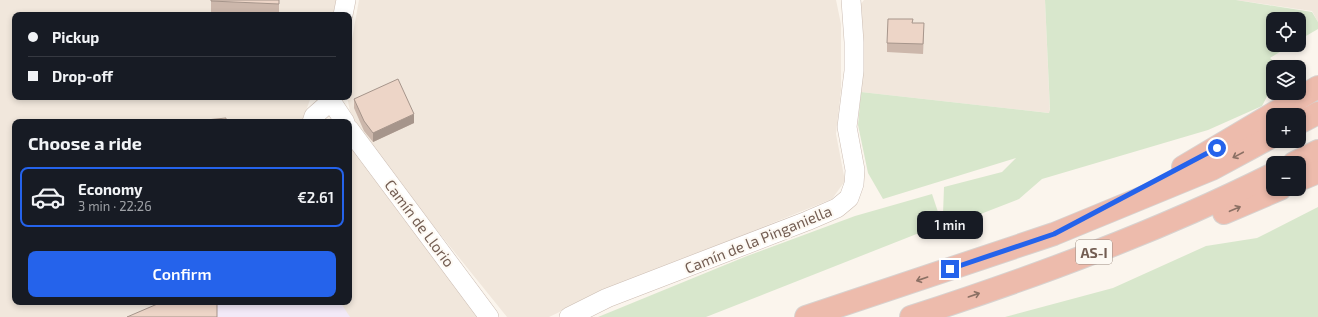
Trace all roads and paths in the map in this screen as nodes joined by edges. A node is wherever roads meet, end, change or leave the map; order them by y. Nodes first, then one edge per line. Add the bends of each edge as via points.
1 (346, 0) edge
2 (851, 0) edge
3 (344, 12) edge
4 (1318, 87) edge
5 (330, 100) edge
6 (332, 100) edge
7 (1318, 113) edge
8 (313, 119) edge
9 (342, 119) edge
10 (1306, 119) edge
11 (352, 133) edge
12 (1266, 140) edge
13 (1318, 151) edge
14 (1306, 157) edge
15 (1318, 172) edge
16 (1306, 177) edge
17 (1266, 178) edge
18 (1266, 195) edge
19 (1054, 234) junction
20 (1065, 264) junction
21 (490, 317) edge
22 (569, 317) edge
23 (806, 317) edge
24 (911, 317) edge

1 - 3 street
2 - 22 street, Camín de la Pinganiella via 854,71 847,127 855,170 849,198 837,208 813,219 608,298
4 - 19 highway via 1204,155
5 - 8 street
6 - 9 street
7 - 10 highway
11 - 21 street, Camín de Llorio
12 -> 19 highway, AS-I via 1212,169
13 - 14 highway
15 - 16 highway
17 - 20 highway, AS-I via 1228,197
20 -> 18 highway via 1232,211
19 -> 23 highway, AS-I
24 -> 20 highway, AS-I

